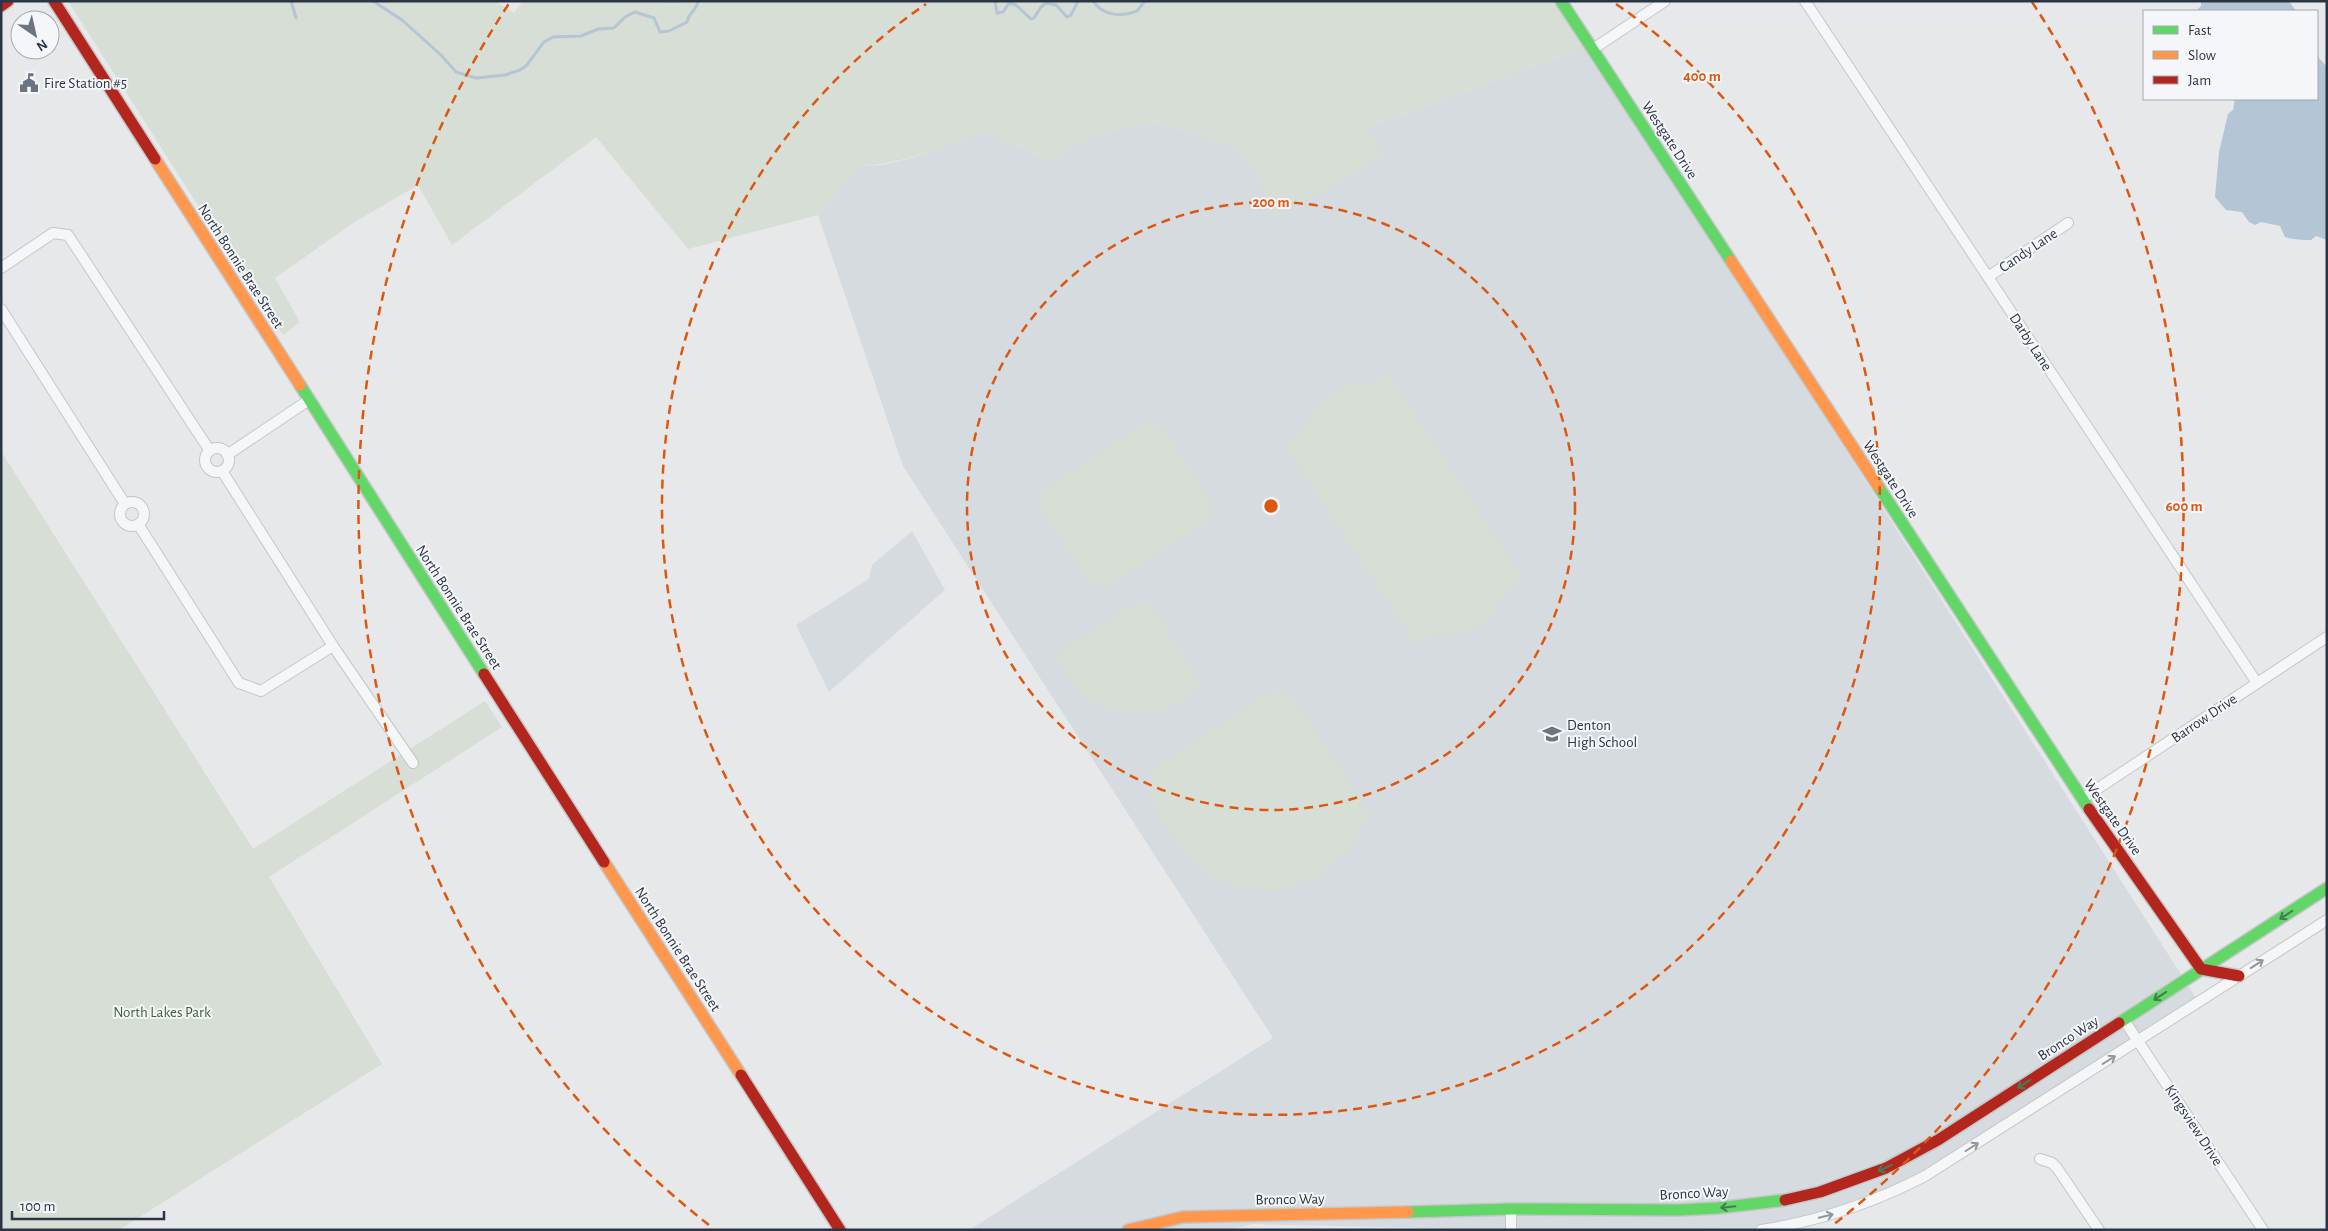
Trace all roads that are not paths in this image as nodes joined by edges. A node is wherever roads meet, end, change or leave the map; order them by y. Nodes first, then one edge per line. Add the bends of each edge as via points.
1 (8, 1) edge
2 (54, 1) edge
3 (1561, 1) edge
4 (1665, 1) edge
5 (1805, 1) edge
6 (1, 6) edge
7 (1593, 49) junction
8 (2068, 223) dead end
9 (1, 268) edge
10 (1988, 277) junction
11 (1, 309) edge
12 (309, 400) junction
13 (210, 451) junction
14 (227, 455) junction
15 (222, 471) junction
16 (125, 504) junction
17 (138, 524) junction
18 (2327, 638) edge
19 (333, 646) junction
20 (2257, 683) junction
21 (413, 763) dead end
22 (2082, 799) junction
23 (2327, 888) edge
24 (2327, 920) edge
25 (2201, 969) junction
26 (2239, 976) junction
27 (2124, 1020) junction
28 (2138, 1041) junction
29 (2040, 1159) dead end
30 (1511, 1209) junction
31 (840, 1230) edge
32 (1128, 1230) edge
33 (1511, 1230) edge
34 (1761, 1230) edge
35 (2099, 1230) edge
36 (2263, 1230) edge

1 - 6 street
2 - 12 street, North Bonnie Brae Street
3 - 7 street, Westgate Drive
4 - 7 street
5 - 10 street, Darby Lane
7 - 22 street, Westgate Drive
8 - 10 street, Candy Lane
9 - 13 street via 53,232 68,235
10 - 20 street, Darby Lane
11 - 16 street
12 - 14 street
12 - 31 street, North Bonnie Brae Street
13 - 14 street via 217,449
13 - 15 street via 205,457 206,465 211,470
14 - 15 street via 228,462
15 - 19 street
16 - 17 street via 120,511 121,519 130,526
16 - 17 street via 132,502 142,507 143,518
17 - 19 street via 239,683 261,691
18 - 20 street, Barrow Drive
19 - 21 street
20 - 22 street, Barrow Drive
22 - 25 street, Westgate Drive
23 -> 25 street
26 -> 24 street
25 - 26 street
25 -> 27 street, Bronco Way
26 - 28 street
27 - 28 street, Kingsview Drive
27 -> 30 street, Bronco Way via 1912,1155 1855,1181 1820,1192 1784,1200 1678,1210
34 -> 28 street via 1832,1215 1866,1204 1925,1176
28 - 36 street, Kingsview Drive
29 - 35 street via 2057,1168
30 - 32 street, Bronco Way via 1183,1217
30 - 33 street

